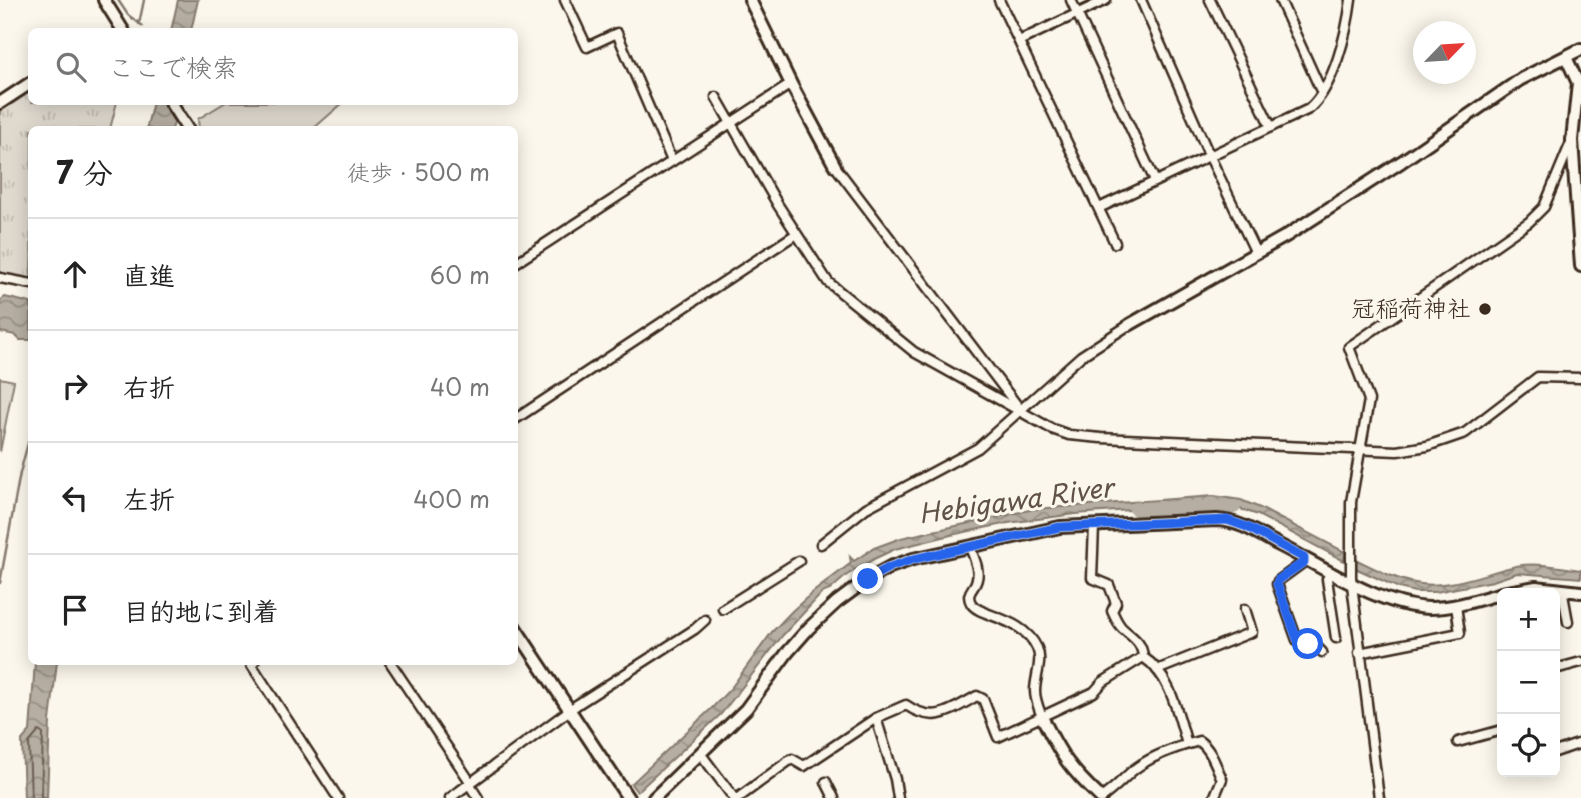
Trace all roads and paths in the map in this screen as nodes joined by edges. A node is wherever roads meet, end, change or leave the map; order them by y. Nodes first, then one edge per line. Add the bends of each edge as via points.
1 (104, 0) edge
2 (565, 0) edge
3 (750, 0) edge
4 (999, 0) edge
5 (1071, 0) edge
6 (1106, 0) edge
7 (1141, 0) edge
8 (1210, 0) edge
9 (1280, 0) edge
10 (1351, 0) edge
11 (1077, 14) junction
12 (122, 28) edge
13 (1019, 41) junction
14 (1581, 49) edge
15 (1566, 57) junction
16 (791, 84) junction
17 (28, 85) edge
18 (1322, 93) junction
19 (716, 97) dead end
20 (0, 103) edge
21 (172, 105) edge
22 (731, 123) junction
23 (186, 125) edge
24 (1271, 127) junction
25 (1572, 140) junction
26 (1210, 157) junction
27 (672, 161) junction
28 (835, 166) joint
29 (1155, 181) junction
30 (1099, 208) junction
31 (796, 234) junction
32 (1115, 243) dead end
33 (1256, 253) junction
34 (518, 261) edge
35 (1581, 266) edge
36 (0, 278) edge
37 (28, 283) edge
38 (1129, 325) joint
39 (1581, 378) edge
40 (1021, 410) junction
41 (518, 416) edge
42 (1362, 449) junction
43 (1094, 526) junction
44 (821, 544) dead end
45 (970, 547) junction
46 (1304, 558) junction
47 (799, 561) dead end
48 (1331, 572) junction
49 (1351, 581) junction
50 (1525, 588) edge
51 (1546, 588) edge
52 (1562, 589) joint
53 (1581, 592) edge
54 (1497, 594) edge
55 (1456, 606) junction
56 (723, 609) dead end
57 (1245, 610) dead end
58 (705, 620) dead end
59 (1567, 622) dead end
60 (518, 632) edge
61 (1336, 638) dead end
62 (1322, 652) dead end
63 (1359, 653) junction
64 (1143, 657) junction
65 (1581, 662) edge
66 (252, 665) edge
67 (392, 665) edge
68 (1560, 668) edge
69 (1157, 670) junction
70 (570, 710) junction
71 (1042, 717) junction
72 (876, 718) junction
73 (1497, 731) edge
74 (1458, 742) dead end
75 (1581, 743) edge
76 (1186, 744) junction
77 (1560, 750) edge
78 (701, 753) junction
79 (826, 782) dead end
80 (470, 783) junction
81 (338, 798) edge
82 (450, 798) edge
83 (478, 798) edge
84 (628, 798) edge
85 (654, 798) edge
86 (736, 798) edge
87 (834, 798) edge
88 (898, 798) edge
89 (1101, 798) edge
90 (1214, 798) edge
91 (1379, 798) edge

1 - 12 street
2 - 27 street via 587,47 617,33
3 - 16 street
4 - 13 street
5 - 11 street
6 - 11 street
7 - 26 street
8 - 24 street
9 - 18 street
10 - 18 street via 1332,74
11 - 13 street
11 - 29 street
13 - 30 street
14 - 15 street
15 - 25 street via 1578,83
15 - 33 street via 1521,79 1401,162
16 - 22 street
16 - 28 street
17 - 20 street
18 - 24 street via 1309,109
19 - 22 street
21 - 23 street
22 - 27 street
22 - 31 street
24 - 26 street
25 - 35 street
25 - 42 street via 1544,206 1529,222 1349,346 1368,401
26 - 29 street
26 - 33 street
27 - 34 street
28 - 40 street
29 - 30 street
30 - 32 street
31 - 40 street via 828,282 914,352
31 - 41 street
33 - 38 street
36 - 37 street
38 - 40 street via 1088,350
39 - 42 street via 1538,377 1477,426 1427,446 1397,451
40 - 42 street via 1069,435
40 - 44 street via 978,448 866,508
42 - 49 street via 1351,502
43 - 45 street via 1060,527
43 - 46 street via 1227,520
43 - 64 street via 1092,578 1109,584 1116,604 1112,611 1119,626 1136,639
45 - 71 street via 977,566 977,579 969,592 974,608 1009,621 1037,648 1035,690
45 - 78 street via 890,567 856,588 800,638 746,709
46 - 48 street
46 - 62 street via 1277,584 1297,639 1313,643
47 - 56 street
48 - 49 street
48 - 61 street via 1327,579
49 - 55 street via 1409,606
49 - 63 street
50 - 51 street
52 - 53 street
52 - 59 street
54 - 55 street
55 - 63 street via 1460,633
57 - 69 street via 1252,632
58 - 70 street
60 - 70 street
63 - 91 street
64 - 69 street
64 - 71 street via 1094,692
65 - 68 street
66 - 81 street
67 - 80 street
69 - 76 street via 1172,698
70 - 80 street
70 - 84 street
71 - 72 street via 998,737 978,696 942,715 932,716 906,705
71 - 89 street via 1060,755
72 - 86 street via 804,766 790,760
72 - 88 street
73 - 74 street
75 - 77 street
76 - 89 street via 1132,771
76 - 90 street via 1199,741 1213,758 1222,782
78 - 85 street
78 - 86 street
79 - 87 street
80 - 82 street
80 - 83 street

